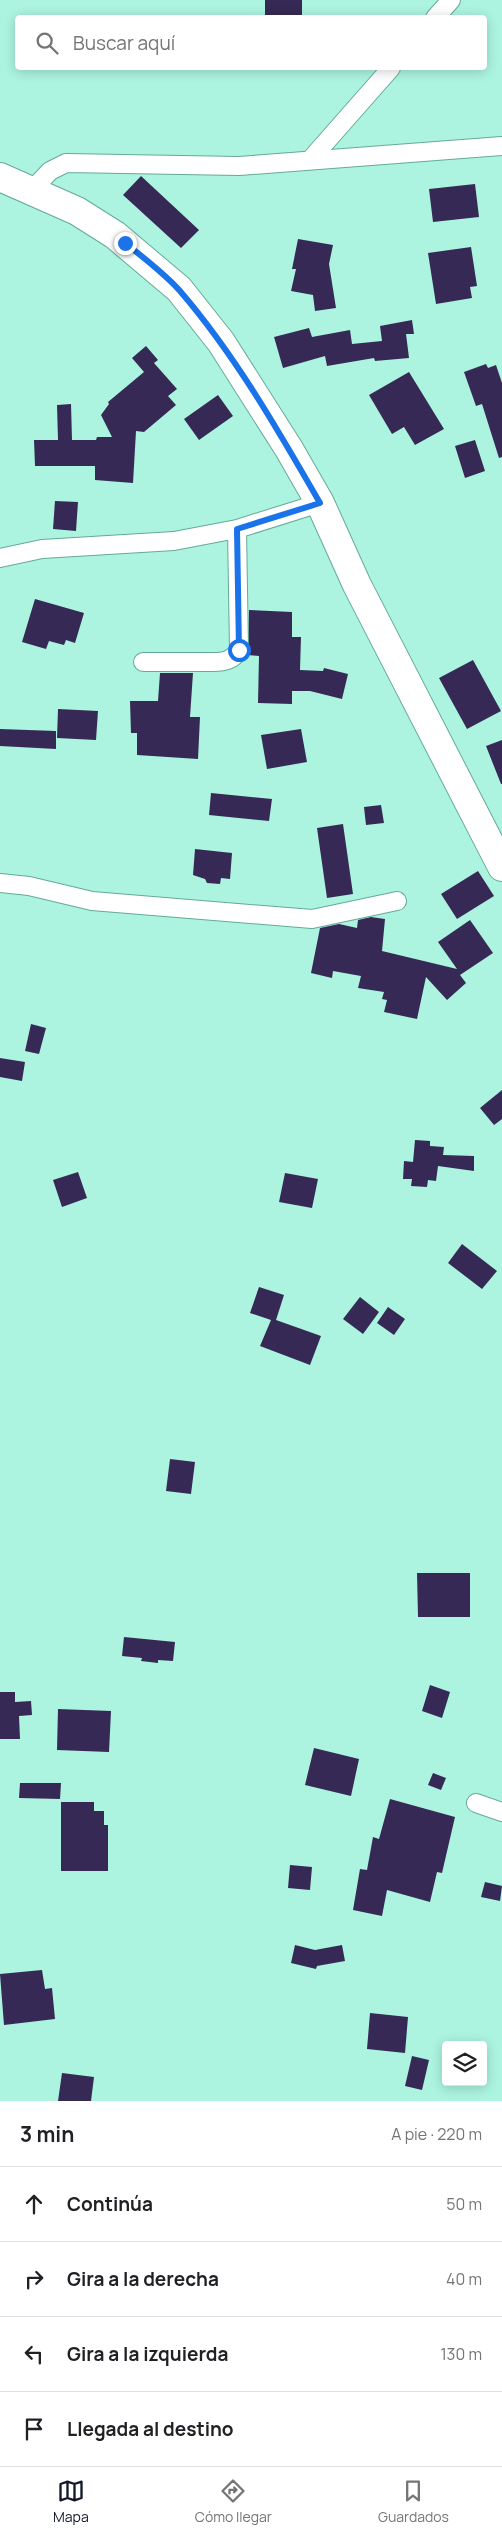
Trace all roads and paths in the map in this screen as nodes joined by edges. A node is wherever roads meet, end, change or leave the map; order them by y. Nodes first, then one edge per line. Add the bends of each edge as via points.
1 (451, 0) edge
2 (438, 15) edge
3 (389, 70) edge
4 (502, 146) edge
5 (310, 160) junction
6 (13, 185) edge
7 (320, 503) junction
8 (237, 529) junction
9 (0, 558) edge
10 (143, 662) dead end
11 (502, 867) edge
12 (0, 883) edge
13 (397, 901) dead end
14 (476, 1803) dead end
15 (502, 1812) edge

1 - 2 street
3 - 5 street
4 - 5 street
5 - 6 street via 239,166 66,163
6 - 7 main road via 77,211 114,235 179,289 221,342
7 - 8 street
7 - 11 main road via 361,593
8 - 9 street via 174,541 42,549
8 - 10 street via 239,650 235,656 225,662
12 - 13 street via 29,886 92,901 312,919
14 - 15 street

